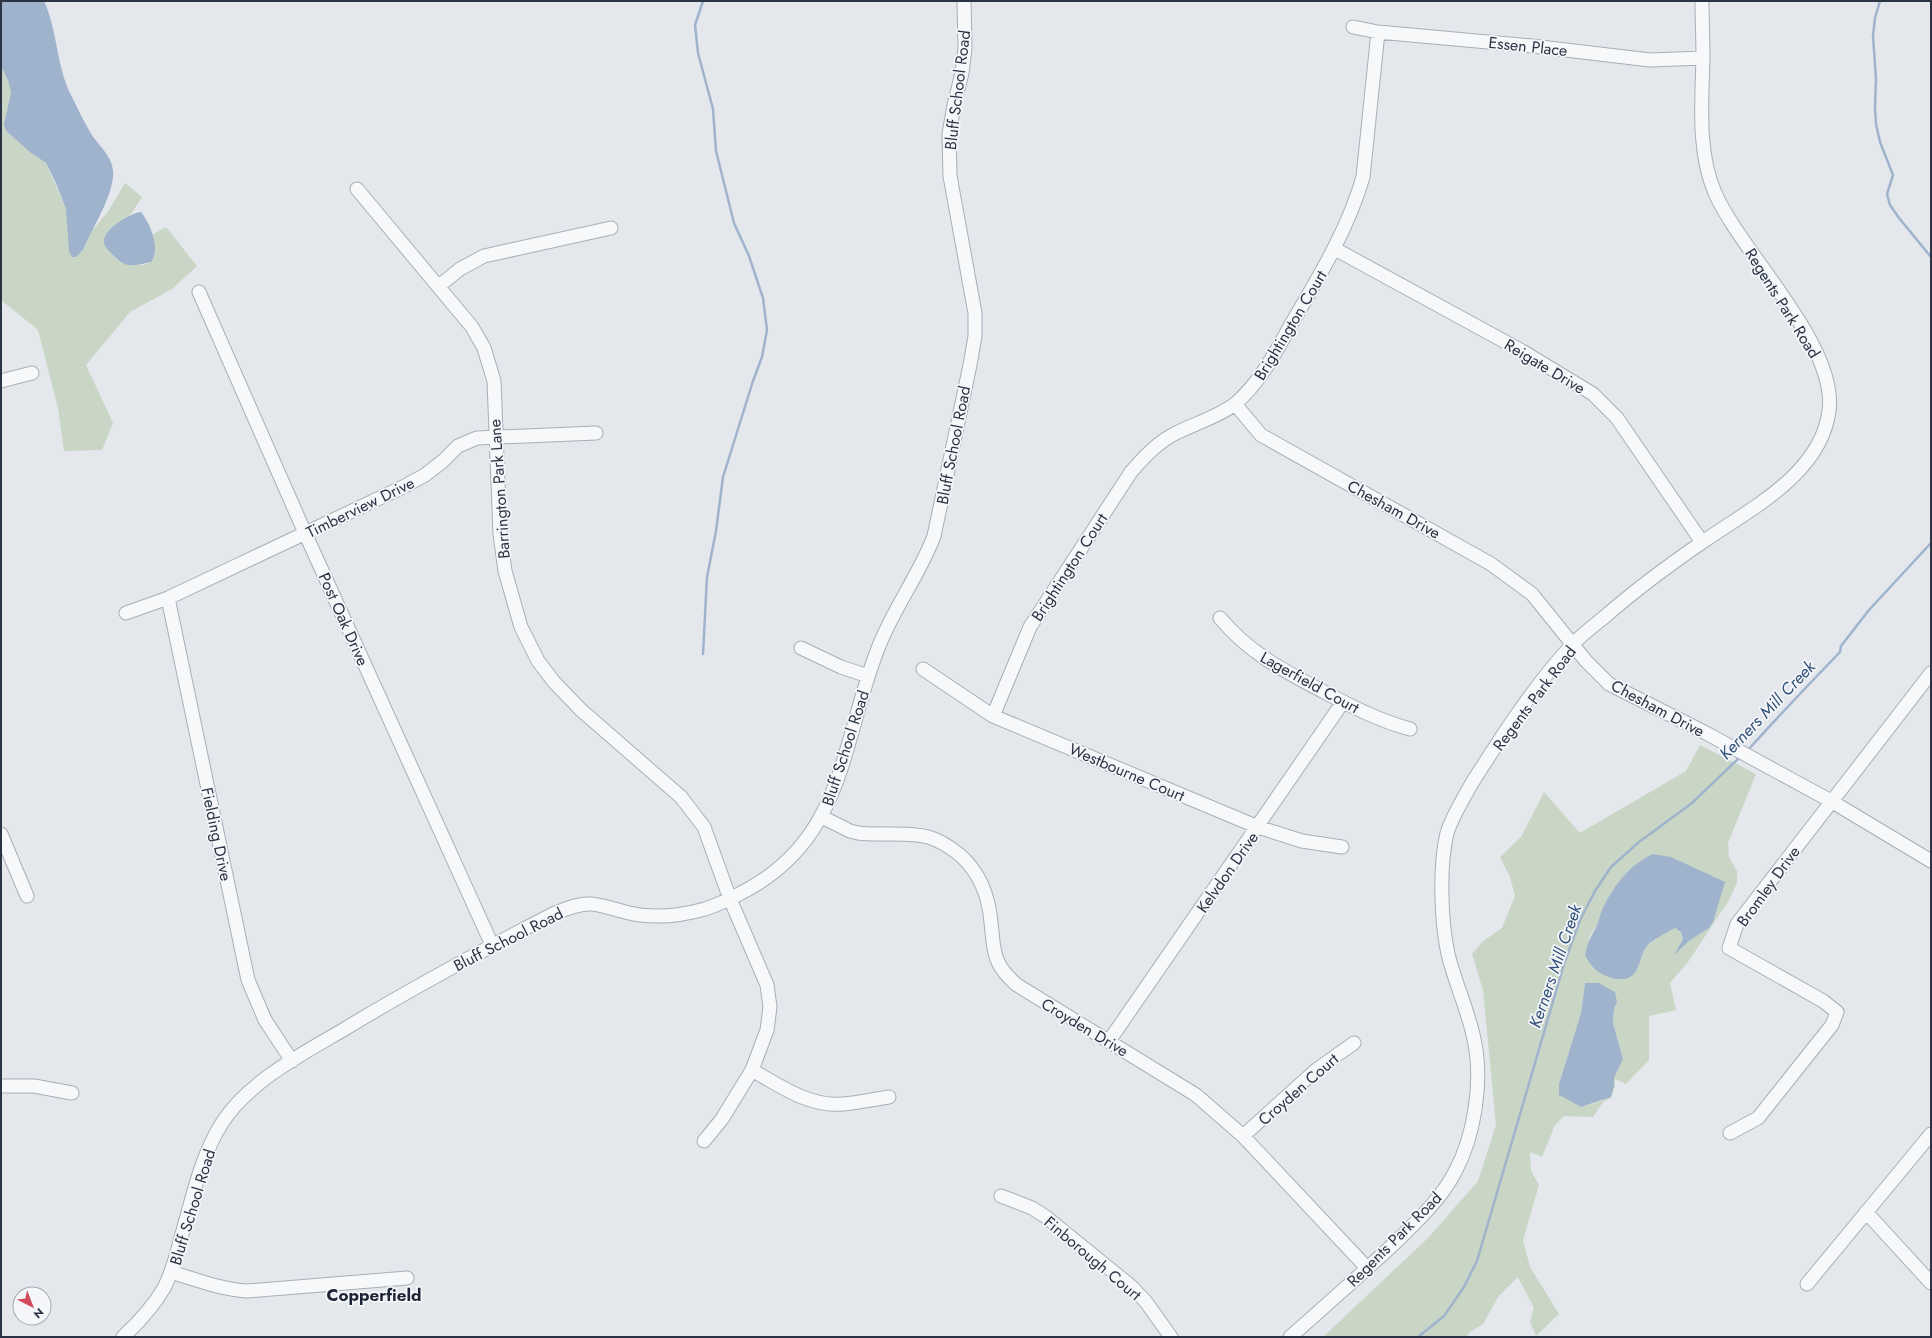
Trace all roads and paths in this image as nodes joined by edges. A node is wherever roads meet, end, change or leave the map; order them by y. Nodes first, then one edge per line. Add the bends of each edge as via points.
1 (964, 1) edge
2 (1702, 1) edge
3 (1354, 27) dead end
4 (1378, 32) junction
5 (1703, 58) junction
6 (357, 189) dead end
7 (611, 228) dead end
8 (1335, 249) junction
9 (439, 286) junction
10 (199, 292) dead end
11 (32, 372) dead end
12 (1, 381) edge
13 (1235, 404) junction
14 (596, 434) dead end
15 (494, 436) junction
16 (305, 534) junction
17 (1702, 542) junction
18 (168, 598) junction
19 (126, 613) dead end
20 (1220, 618) dead end
21 (1572, 644) junction
22 (801, 648) dead end
23 (923, 669) dead end
24 (1931, 673) edge
25 (868, 676) junction
26 (1343, 702) junction
27 (993, 716) junction
28 (1410, 729) dead end
29 (1831, 801) junction
30 (822, 817) junction
31 (1258, 827) junction
32 (1, 834) edge
33 (1342, 847) dead end
34 (1931, 861) edge
35 (27, 896) dead end
36 (730, 898) junction
37 (492, 945) junction
38 (1109, 1041) junction
39 (1354, 1043) dead end
40 (292, 1061) junction
41 (752, 1070) junction
42 (1, 1086) edge
43 (72, 1093) dead end
44 (889, 1097) dead end
45 (1730, 1133) dead end
46 (1931, 1134) edge
47 (1243, 1136) junction
48 (704, 1141) dead end
49 (1001, 1196) dead end
50 (1866, 1212) junction
51 (1368, 1269) junction
52 (171, 1272) junction
53 (407, 1278) dead end
54 (1931, 1283) edge
55 (1807, 1284) dead end
56 (124, 1337) edge
57 (1171, 1337) edge
58 (1290, 1337) edge

1 - 25 street, Bluff School Road via 965,48 948,155 973,291 975,336 934,536 884,630
2 - 5 street, Regents Park Road
3 - 4 street, Essen Place
4 - 5 street, Essen Place via 1650,60
4 - 8 street, Brightington Court via 1363,177 1358,196
5 - 17 street, Regents Park Road via 1701,98 1705,162 1715,193 1819,356 1827,381 1829,412 1818,443 1799,470 1780,490
6 - 9 street, Barrington Park Lane
7 - 9 street via 484,256 460,269
8 - 13 street, Brightington Court via 1262,376
8 - 17 street, Reigate Drive via 1522,351 1593,394 1617,418
9 - 15 street, Barrington Park Lane via 472,327 490,363 494,381
10 - 16 street, Post Oak Drive
11 - 12 street
13 - 21 street, Chesham Drive via 1262,435 1491,564 1532,594
13 - 27 street, Brightington Court via 1158,444 1131,472 1030,627
14 - 15 street, Timberview Drive
15 - 16 street, Timberview Drive via 477,438 458,446 443,461 403,488
15 - 36 street, Barrington Park Lane via 505,571 521,627 538,661 581,710 681,797 691,809 704,827
16 - 18 street, Timberview Drive
16 - 37 street, Post Oak Drive
17 - 21 street, Regents Park Road via 1620,603
18 - 19 street, Timberview Drive
18 - 40 street, Fielding Drive via 248,980 265,1020
20 - 26 street, Lagerfield Court via 1237,638 1274,666
21 - 29 street, Chesham Drive via 1609,684
21 - 51 street, Regents Park Road via 1518,715 1471,786 1448,829 1442,879 1446,938 1448,954 1475,1042 1475,1108 1462,1157 1449,1183 1417,1221
22 - 25 street via 841,667
23 - 27 street, Westbourne Court
24 - 29 street, Bromley Drive
25 - 30 street, Bluff School Road via 838,776
26 - 28 street, Lagerfield Court via 1390,724
26 - 31 street, Kelvdon Drive
27 - 31 street, Westbourne Court
29 - 34 street, Chesham Drive
29 - 45 street, Bromley Drive via 1737,924 1729,948 1823,1001 1837,1012 1832,1025 1758,1118
30 - 36 street, Bluff School Road via 812,834 783,866 768,878
30 - 38 street, Croyden Drive via 858,833 924,836 944,843 954,850 981,881 991,922 995,955 1008,977 1017,986
31 - 33 street, Westbourne Court via 1302,841
31 - 38 street, Kelvdon Drive
32 - 35 street
36 - 37 street, Bluff School Road via 707,908 665,917 630,913 590,904 574,906 555,912
36 - 41 street, Barrington Park Lane via 767,985 770,1007 767,1030
37 - 40 street, Bluff School Road via 389,1002
38 - 47 street, Croyden Drive via 1196,1095
39 - 47 street, Croyden Court via 1316,1070
40 - 52 street, Bluff School Road via 249,1093 223,1122 201,1166
41 - 44 street via 798,1097 824,1103 842,1105
41 - 48 street, Barrington Park Lane via 722,1119
42 - 43 street via 34,1086
46 - 50 street
47 - 51 street, Croyden Drive
49 - 57 street, Finborough Court via 1032,1208 1046,1217 1129,1284 1146,1302
50 - 54 street
50 - 55 street
51 - 58 street, Regents Park Road
52 - 53 street via 231,1290 247,1291
52 - 56 street, Bluff School Road via 145,1316

